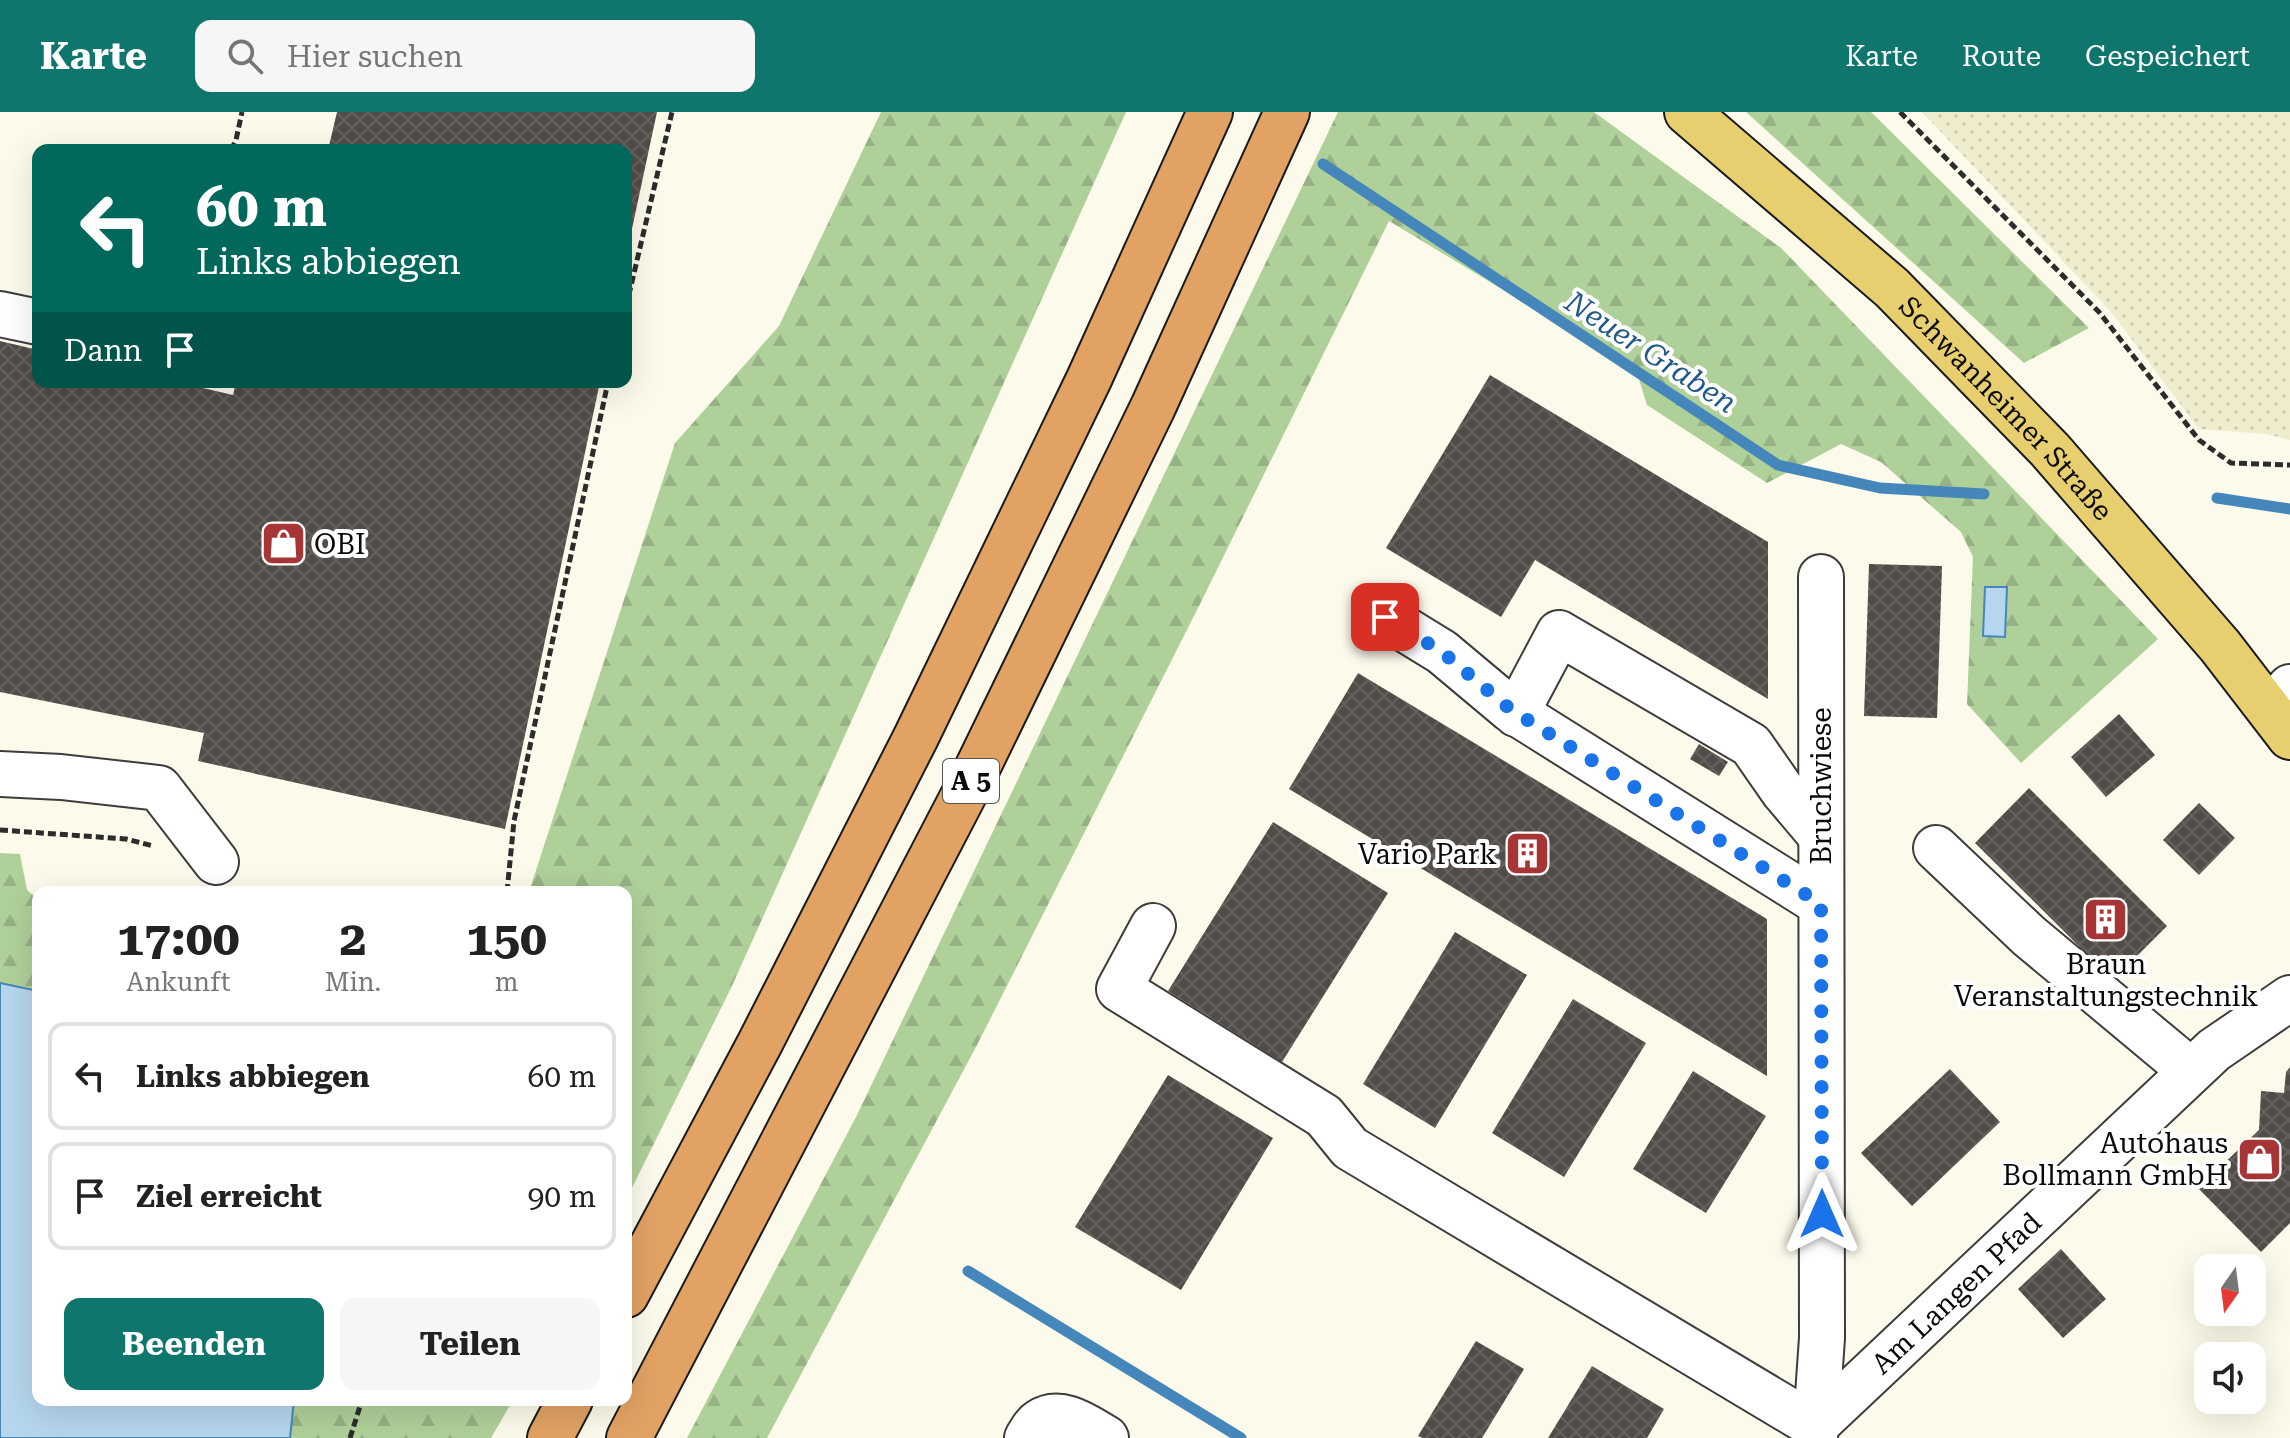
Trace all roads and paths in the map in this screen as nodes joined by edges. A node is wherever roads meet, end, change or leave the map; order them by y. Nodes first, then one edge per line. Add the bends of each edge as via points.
1 (242, 112) edge
2 (672, 112) edge
3 (1210, 112) edge
4 (1287, 112) edge
5 (1687, 112) edge
6 (1900, 112) edge
7 (234, 144) edge
8 (632, 282) edge
9 (0, 314) edge
10 (32, 321) edge
11 (607, 388) edge
12 (2290, 465) edge
13 (1821, 577) dead end
14 (1385, 617) dead end
15 (2283, 711) edge
16 (1516, 714) junction
17 (0, 774) edge
18 (0, 830) edge
19 (1821, 836) junction
20 (156, 847) dead end
21 (1936, 848) dead end
22 (216, 862) dead end
23 (508, 886) edge
24 (1821, 904) junction
25 (1153, 926) dead end
26 (2290, 998) edge
27 (2191, 1071) junction
28 (632, 1284) edge
29 (360, 1406) edge
30 (567, 1406) edge
31 (1815, 1432) edge
32 (350, 1438) edge
33 (550, 1438) edge
34 (629, 1438) edge
35 (1027, 1438) edge
36 (1106, 1438) edge

1 - 7 path
2 - 8 path
3 - 28 highway, A 5 via 1089,379 916,737
4 - 34 highway, A 5 via 1153,407 971,781
5 - 15 main road, Schwanheimer Straße via 1892,288 2060,461
6 - 12 path via 2099,312 2199,440 2231,463
9 - 10 street
11 - 23 path via 514,821
13 - 19 street, Bruchwiese
14 - 16 street via 1442,652
16 - 19 street via 1559,633 1751,745
16 - 24 street
17 - 22 street via 159,788
18 - 20 path via 126,839
19 - 24 street, Bruchwiese
21 - 27 street via 2029,936
24 - 31 street, Bruchwiese via 1822,1338
25 - 31 street via 1119,989 1324,1116 1350,1148
26 - 27 street, Am Langen Pfad
27 - 31 street, Am Langen Pfad
29 - 32 path
30 - 33 highway
35 - 36 street via 1038,1422 1057,1415

